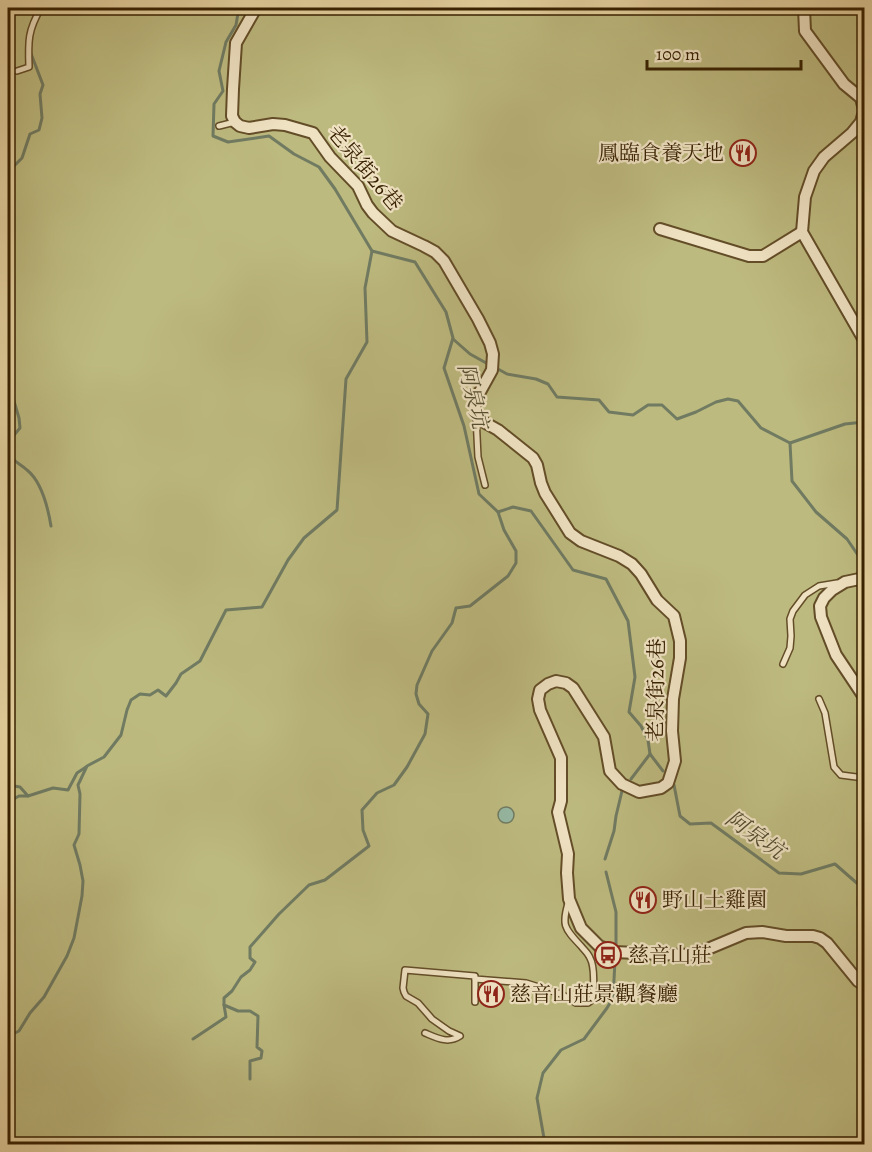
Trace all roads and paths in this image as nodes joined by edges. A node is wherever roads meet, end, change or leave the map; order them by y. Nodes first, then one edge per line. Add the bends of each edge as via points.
1 (41, 8) edge
2 (256, 8) edge
3 (804, 8) edge
4 (18, 71) dead end
5 (864, 111) edge
6 (235, 122) junction
7 (219, 126) dead end
8 (660, 229) dead end
9 (802, 232) junction
10 (864, 340) edge
11 (476, 414) junction
12 (484, 485) dead end
13 (864, 578) edge
14 (845, 582) junction
15 (783, 664) dead end
16 (864, 697) edge
17 (819, 699) dead end
18 (864, 778) edge
19 (569, 898) junction
20 (475, 980) junction
21 (864, 985) edge
22 (475, 1002) dead end
23 (425, 1033) dead end

1 - 4 lane via 32,23 29,67
2 - 6 street via 236,43 232,89
3 - 5 street via 805,31 844,84 861,98
5 - 9 street via 861,122 814,171 805,197
6 - 7 lane
6 - 11 street, 老泉街26巷 via 249,128 285,125 313,133 358,186 373,213 392,231 435,252 444,261 478,319 493,354 492,370 476,399
8 - 9 street via 749,256 763,256
9 - 10 street
11 - 12 lane
11 - 19 street, 老泉街26巷 via 533,458 545,494 570,533 619,556 641,574 657,600 674,616 680,641 672,720 675,761 668,783 661,788 639,792 622,784 610,771 604,736 566,682 556,681 540,690 540,710 561,758 558,812 568,854
13 - 14 street
14 - 15 lane via 819,586 805,595 790,618 790,648
14 - 16 street via 825,598 820,606 821,617 836,655
17 - 18 lane via 834,767 841,775
19 - 20 lane via 565,925 591,960 592,1000 576,1003 526,983
19 - 21 street, 老泉街26巷 via 581,928 599,946 614,952 683,955 698,953 746,933 813,936 827,943
20 - 22 lane
20 - 23 lane via 476,976 405,970 406,996 432,1019 460,1036 442,1040

